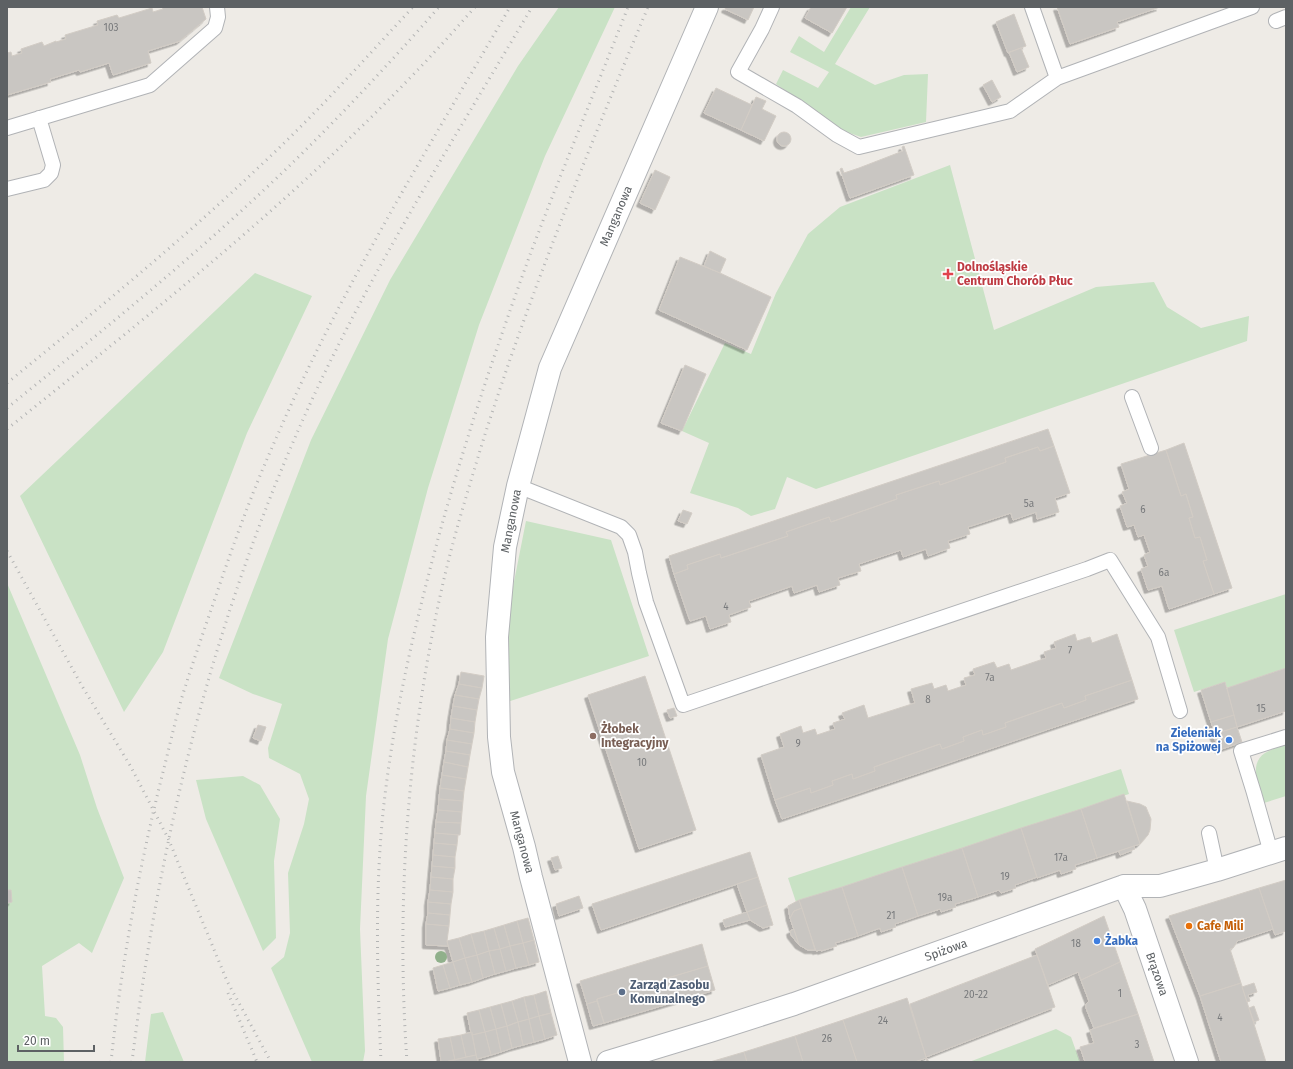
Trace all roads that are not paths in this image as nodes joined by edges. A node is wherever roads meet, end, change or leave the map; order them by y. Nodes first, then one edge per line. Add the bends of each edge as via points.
1 (217, 7) edge
2 (707, 7) edge
3 (772, 7) edge
4 (1032, 7) edge
5 (1252, 7) edge
6 (1057, 78) junction
7 (39, 118) junction
8 (7, 128) edge
9 (7, 189) edge
10 (1132, 397) dead end
11 (1151, 448) dead end
12 (518, 486) junction
13 (1180, 711) dead end
14 (1286, 737) edge
15 (1209, 833) dead end
16 (1278, 850) edge
17 (1217, 870) junction
18 (1124, 886) junction
19 (580, 1062) edge
20 (608, 1062) edge
21 (1187, 1062) edge

1 - 7 lane via 215,28 150,85
2 - 12 street, Manganowa via 550,368
3 - 6 lane via 738,72 797,106 837,136 859,147 1010,111
4 - 6 lane
5 - 6 lane
7 - 8 lane
7 - 9 lane via 53,165 51,173 44,180
10 - 11 lane
12 - 13 lane via 620,527 629,535 646,602 682,705 1110,560 1158,637
12 - 19 street, Manganowa via 505,547 497,637 502,765
14 - 16 lane via 1241,751 1254,793
15 - 17 lane
16 - 17 street, Spiżowa
17 - 18 street, Spiżowa via 1160,886
18 - 20 street, Spiżowa via 794,1004
18 - 21 street, Brązowa via 1135,909

